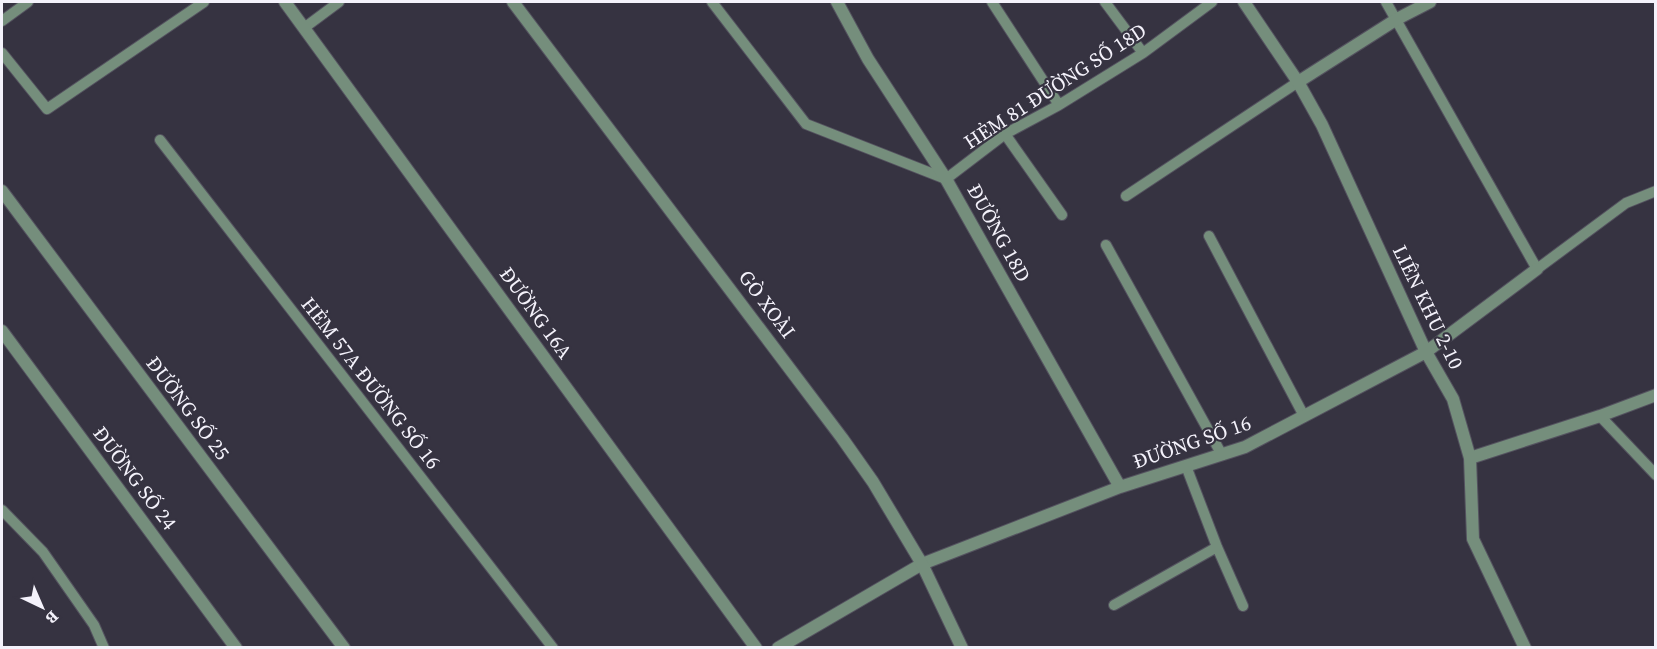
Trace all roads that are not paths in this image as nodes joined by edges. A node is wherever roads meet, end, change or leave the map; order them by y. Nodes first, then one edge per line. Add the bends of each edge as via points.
1 (28, 2) edge
2 (204, 2) edge
3 (285, 2) edge
4 (339, 2) edge
5 (513, 2) edge
6 (712, 2) edge
7 (837, 2) edge
8 (992, 2) edge
9 (1105, 2) edge
10 (1212, 2) edge
11 (1244, 2) edge
12 (1386, 2) edge
13 (1430, 2) edge
14 (1397, 19) junction
15 (2, 21) edge
16 (304, 28) junction
17 (2, 53) edge
18 (1143, 53) junction
19 (1298, 82) junction
20 (1059, 105) junction
21 (1005, 134) junction
22 (160, 140) dead end
23 (946, 179) junction
24 (2, 191) edge
25 (1656, 191) edge
26 (1126, 196) dead end
27 (1062, 215) dead end
28 (1209, 236) dead end
29 (1106, 245) dead end
30 (1537, 269) junction
31 (2, 331) edge
32 (1426, 352) junction
33 (1656, 395) edge
34 (1304, 416) junction
35 (1600, 416) junction
36 (1222, 454) junction
37 (1470, 458) junction
38 (1186, 466) junction
39 (1656, 475) edge
40 (1120, 487) junction
41 (2, 510) edge
42 (1217, 547) junction
43 (922, 564) junction
44 (1114, 605) dead end
45 (1243, 606) dead end
46 (799, 642) edge
47 (104, 648) edge
48 (236, 648) edge
49 (344, 648) edge
50 (553, 648) edge
51 (756, 648) edge
52 (778, 648) edge
53 (962, 648) edge
54 (1525, 648) edge

1 - 15 lane
2 - 17 lane via 47,109
3 - 16 street, ĐƯỜNG 16A
4 - 16 lane
5 - 43 street, GÒ XOÀI via 842,438
6 - 23 lane via 806,124
7 - 23 street, ĐƯỜNG 18D via 868,59
8 - 20 lane
9 - 18 lane
10 - 18 lane, HẺM 81 ĐƯỜNG SỐ 18D
11 - 19 street, LIÊN KHU 2-10
12 - 14 lane
13 - 14 street
14 - 19 street
14 - 30 lane
16 - 51 street, ĐƯỜNG 16A
18 - 20 lane, HẺM 81 ĐƯỜNG SỐ 18D
19 - 26 lane
19 - 32 street, LIÊN KHU 2-10 via 1322,125
20 - 21 lane, HẺM 81 ĐƯỜNG SỐ 18D
21 - 23 lane, HẺM 81 ĐƯỜNG SỐ 18D
21 - 27 lane
22 - 50 lane, HẺM 57A ĐƯỜNG SỐ 16
23 - 40 street, ĐƯỜNG 18D
24 - 49 street, ĐƯỜNG SỐ 25
25 - 30 lane, ĐƯỜNG SỐ 16 via 1626,203
28 - 34 lane
29 - 36 lane
30 - 32 street, ĐƯỜNG SỐ 16
31 - 48 street, ĐƯỜNG SỐ 24
32 - 34 street, ĐƯỜNG SỐ 16
32 - 37 street, LIÊN KHU 2-10 via 1453,399
33 - 35 street
34 - 36 street, ĐƯỜNG SỐ 16 via 1245,447
35 - 37 street
35 - 39 lane
36 - 38 street, ĐƯỜNG SỐ 16
37 - 54 street, LIÊN KHU 2-10 via 1473,539
38 - 40 street, ĐƯỜNG SỐ 16
38 - 42 lane
40 - 43 street, ĐƯỜNG SỐ 16
41 - 47 lane via 43,552 94,625
42 - 44 lane
42 - 45 lane
43 - 46 street, ĐƯỜNG SỐ 16
43 - 53 street, GÒ XOÀI
46 - 52 street, ĐƯỜNG SỐ 16

